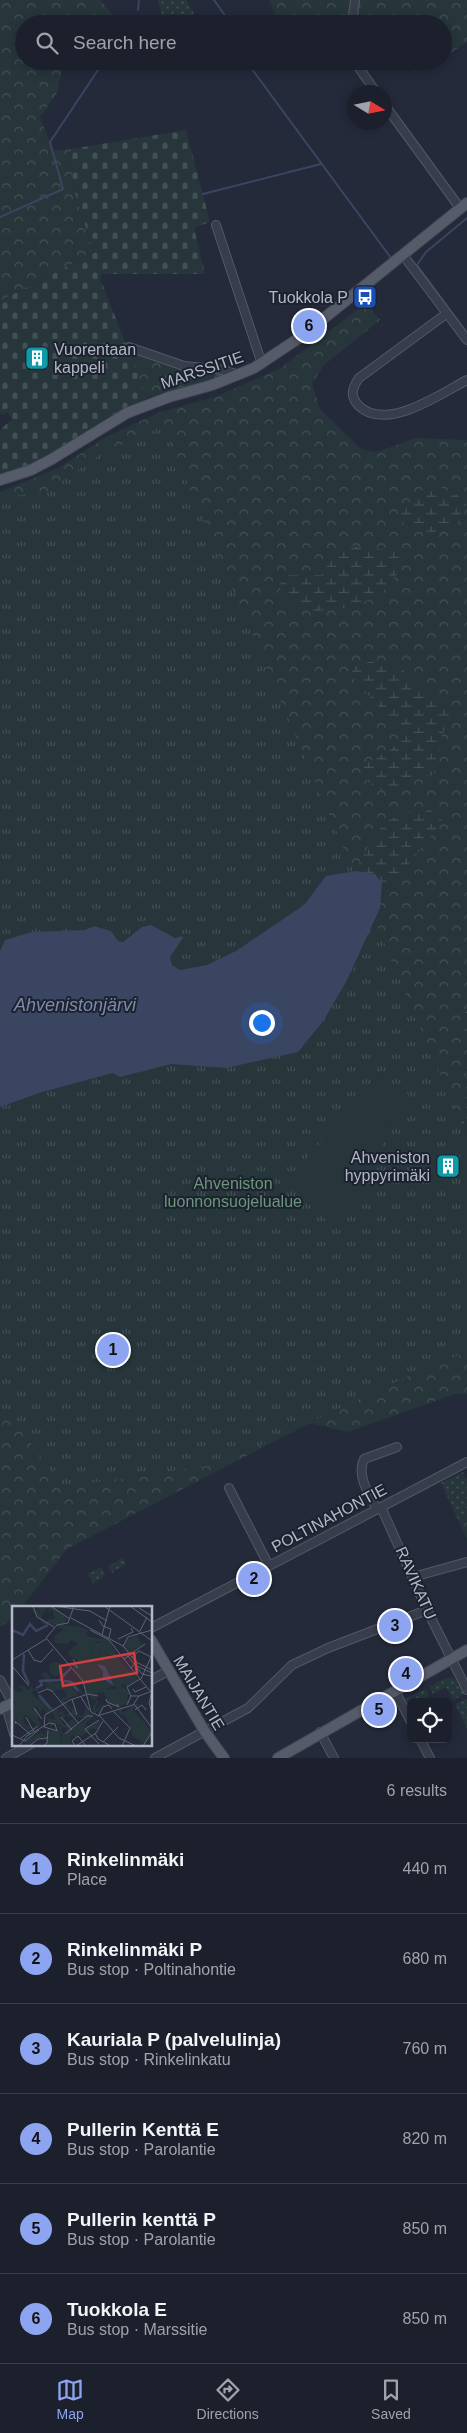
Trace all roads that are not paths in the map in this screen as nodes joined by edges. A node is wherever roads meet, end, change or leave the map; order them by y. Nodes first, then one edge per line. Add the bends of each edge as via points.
1 (355, 0) edge
2 (353, 15) edge
3 (360, 70) edge
4 (371, 85) edge
5 (392, 114) edge
6 (463, 205) edge
7 (216, 225) dead end
8 (403, 255) junction
9 (446, 314) junction
10 (467, 340) edge
11 (129, 347) dead end
12 (262, 364) junction
13 (239, 375) junction
14 (467, 380) edge
15 (0, 480) edge
16 (397, 1447) dead end
17 (467, 1462) edge
18 (230, 1488) dead end
19 (379, 1508) junction
20 (467, 1562) edge
21 (269, 1566) junction
22 (413, 1577) junction
23 (427, 1610) junction
24 (152, 1627) edge
25 (152, 1642) edge
26 (467, 1650) edge
27 (452, 1659) junction
28 (168, 1671) junction
29 (152, 1679) edge
30 (0, 1680) edge
31 (467, 1690) edge
32 (395, 1691) junction
33 (8, 1705) edge
34 (407, 1714) edge
35 (12, 1724) edge
36 (205, 1732) junction
37 (320, 1732) junction
38 (422, 1743) edge
39 (18, 1747) edge
40 (6, 1758) edge
41 (155, 1758) edge
42 (224, 1758) edge
43 (278, 1758) edge
44 (334, 1758) edge
45 (430, 1758) edge

1 - 2 street
3 - 4 street
5 - 6 street
6 - 8 main road, MARSSITIE
7 - 12 street
8 - 9 street
8 - 12 main road, MARSSITIE via 296,341
9 - 10 street
9 - 14 street via 359,378 352,395 363,410 389,416
11 - 13 street via 184,366
12 - 13 main road, MARSSITIE
13 - 15 main road, MARSSITIE via 127,413 52,460
16 - 19 street, RAVIKATU via 364,1459 362,1464 366,1488
17 - 19 street, POLTINAHONTIE
18 - 21 street
19 - 21 street, POLTINAHONTIE
19 - 22 street, RAVIKATU
20 - 22 street
21 - 24 street, POLTINAHONTIE
22 - 23 street, RAVIKATU
23 - 27 street, RAVIKATU
23 - 36 street via 292,1665 248,1708
25 - 28 main road, MAIJANTIE
26 - 27 main road
27 - 31 street, RAVIKATU
27 - 32 main road
28 - 29 street
28 - 36 main road, MAIJANTIE
30 - 33 street
32 - 34 street
32 - 37 main road
33 - 35 street
36 - 41 street
36 - 42 main road, MAIJANTIE
37 - 43 main road
37 - 44 street
38 - 45 street
39 - 40 street

